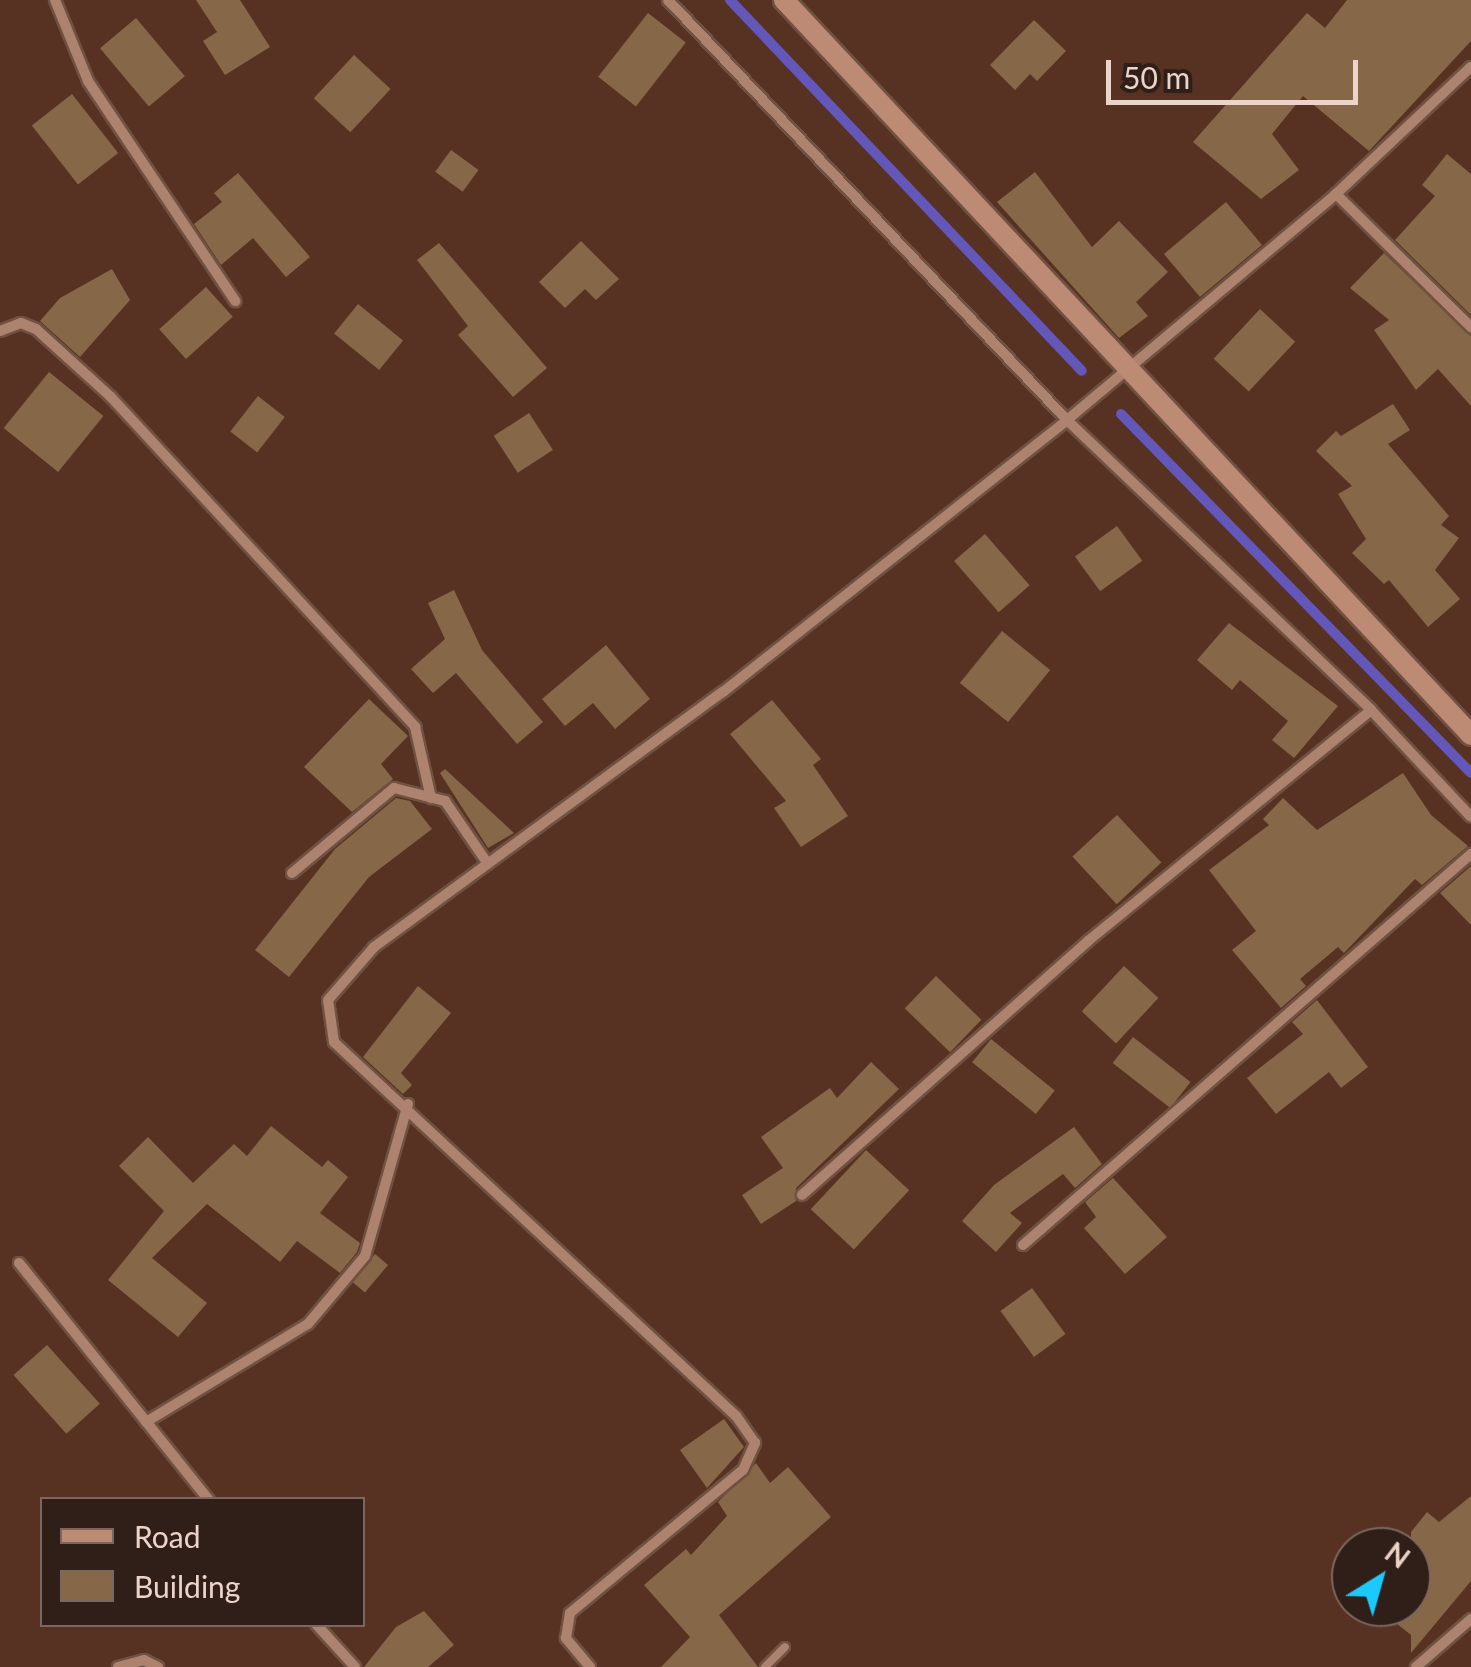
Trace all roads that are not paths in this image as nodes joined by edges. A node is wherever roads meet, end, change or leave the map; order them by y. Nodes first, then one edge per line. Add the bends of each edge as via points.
1 (55, 0) edge
2 (668, 0) edge
3 (784, 0) edge
4 (1471, 67) edge
5 (1336, 194) junction
6 (235, 301) dead end
7 (1471, 326) edge
8 (0, 330) edge
9 (1128, 368) junction
10 (1067, 420) junction
11 (1372, 710) junction
12 (1471, 735) edge
13 (431, 798) junction
14 (1471, 817) edge
15 (1471, 854) edge
16 (488, 864) junction
17 (292, 873) dead end
18 (408, 1104) junction
19 (802, 1195) dead end
20 (1023, 1245) dead end
21 (19, 1263) dead end
22 (146, 1422) junction
23 (207, 1497) edge
24 (1471, 1619) edge
25 (319, 1627) edge
26 (785, 1647) dead end
27 (118, 1667) edge
28 (158, 1667) edge
29 (355, 1667) edge
30 (590, 1667) edge
31 (765, 1667) edge
32 (1416, 1667) edge

1 - 6 street via 88,81
2 - 10 street
3 - 9 street
4 - 5 street
5 - 7 street
5 - 9 street
8 - 13 street via 21,323 36,328 111,397 414,727
9 - 10 street
9 - 12 street
10 - 11 street
10 - 16 street via 723,692
11 - 14 street
11 - 19 street via 1088,941
13 - 16 street via 445,801
13 - 17 street via 394,788
15 - 20 street
16 - 18 street via 374,947 328,1000 334,1042
18 - 22 street via 365,1256 308,1324
18 - 30 street via 736,1416 755,1443 743,1470 570,1613 566,1638
21 - 22 street
22 - 23 street
24 - 32 street
25 - 29 street
26 - 31 lane
27 - 28 street via 144,1660

